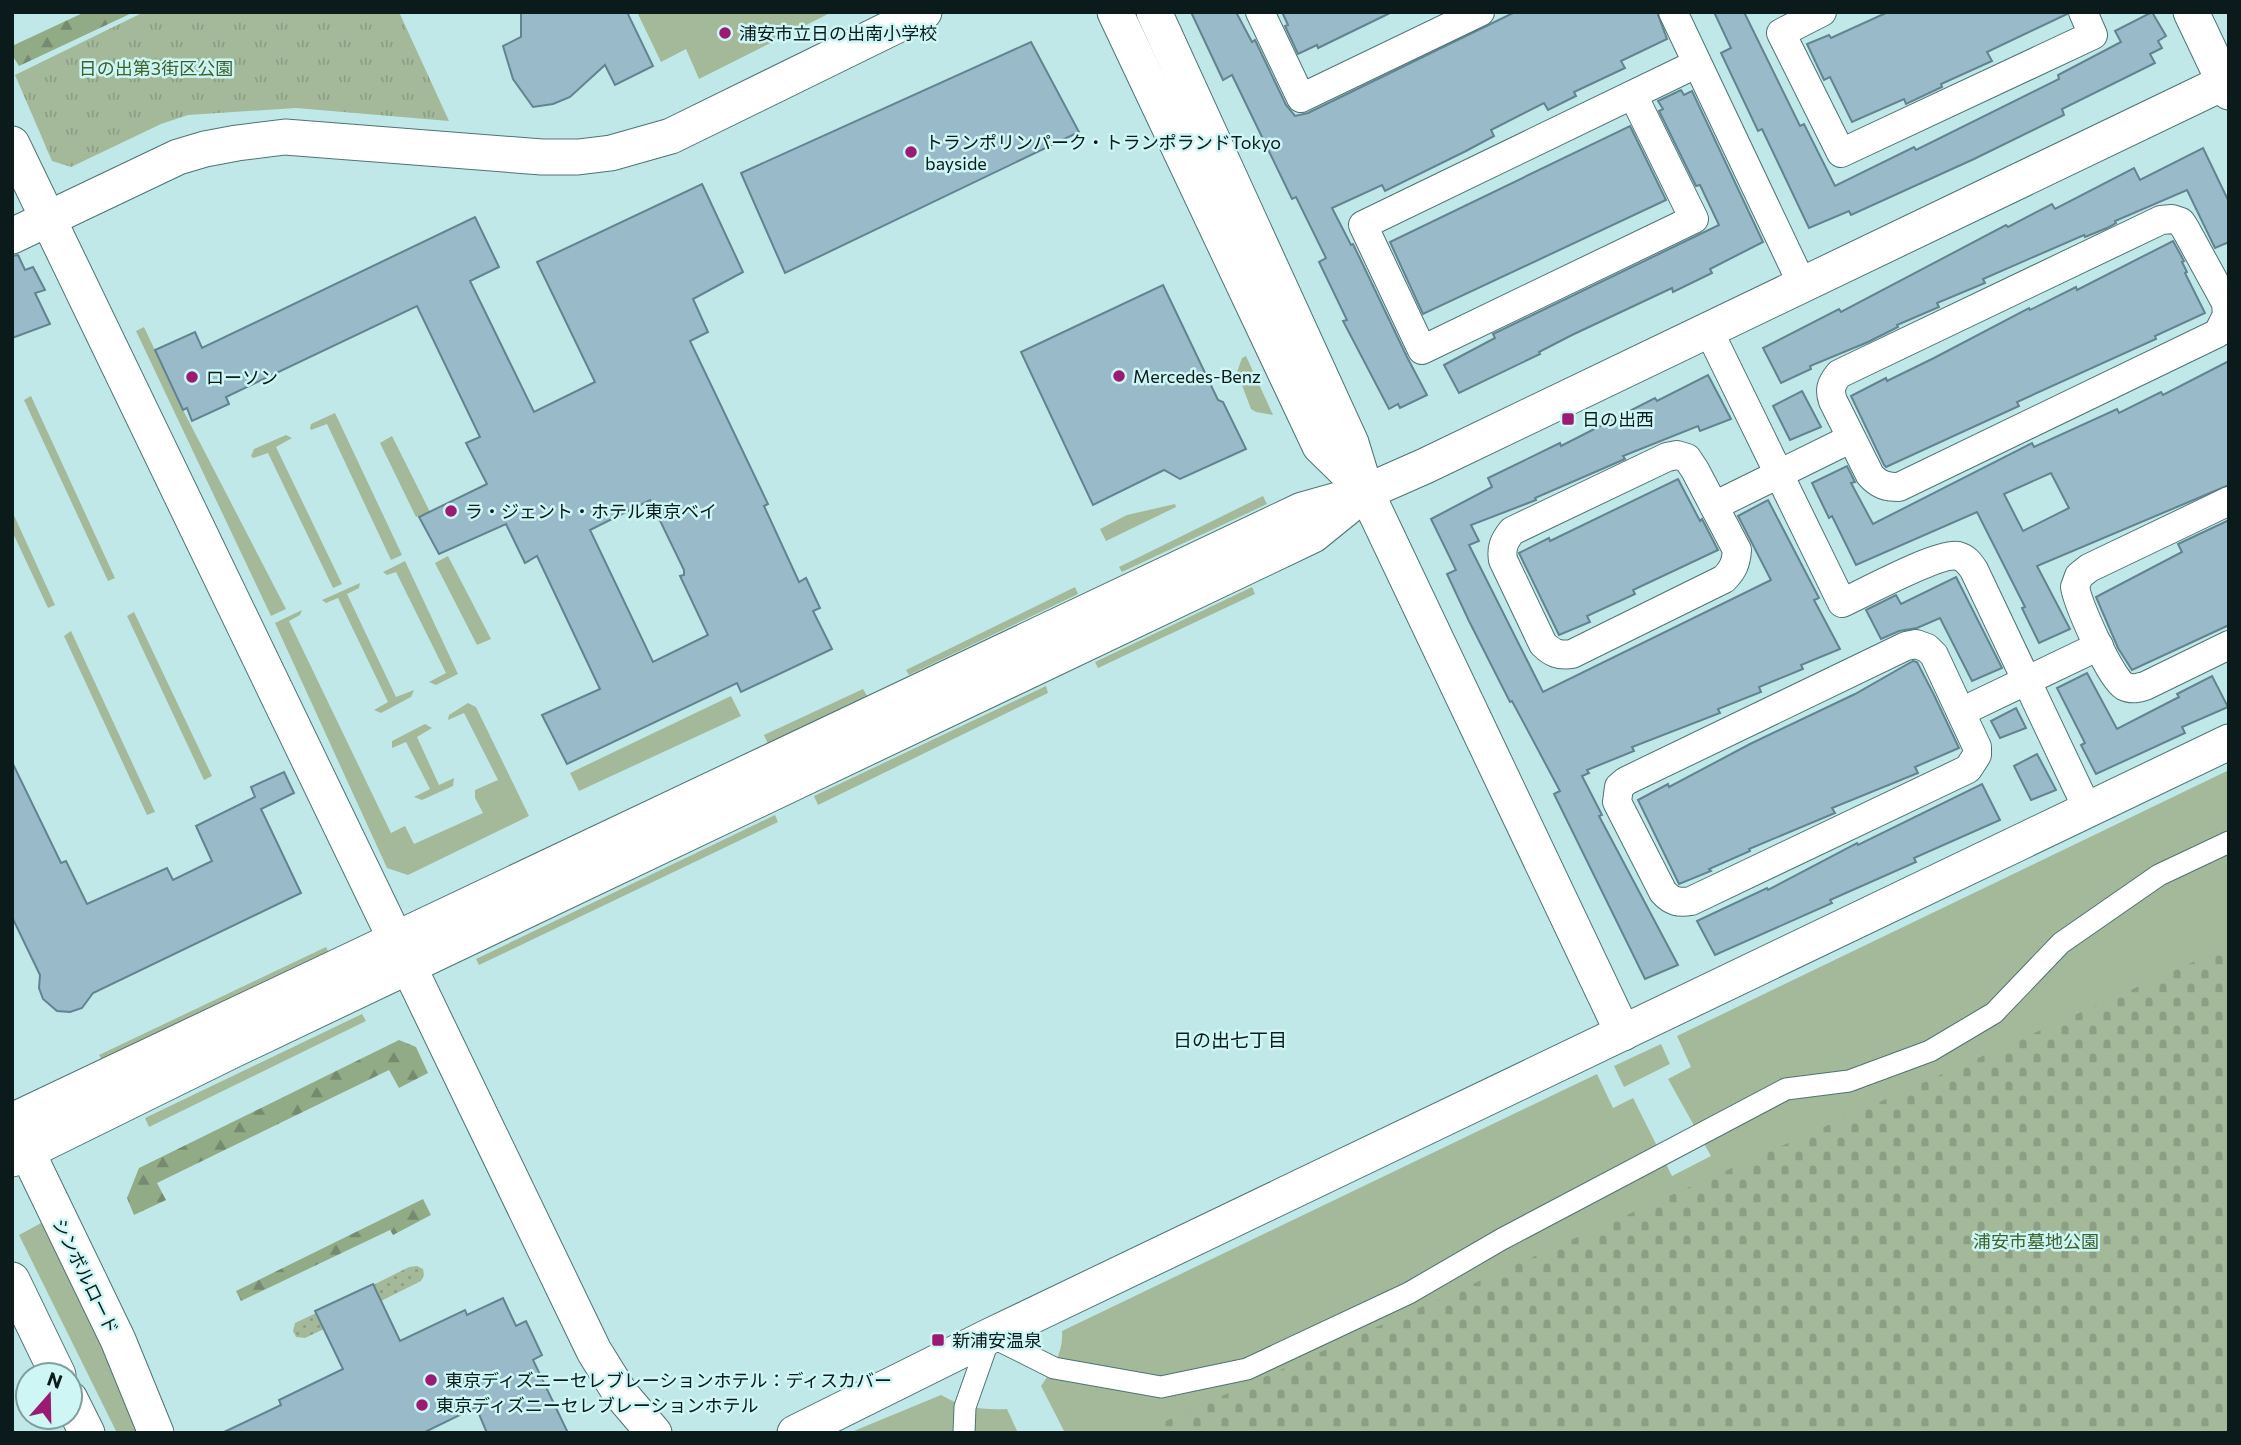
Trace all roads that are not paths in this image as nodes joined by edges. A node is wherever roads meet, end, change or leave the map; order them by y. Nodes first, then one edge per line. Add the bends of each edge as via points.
1 (924, 12) edge
2 (1115, 12) edge
3 (1154, 12) edge
4 (1260, 12) edge
5 (1480, 12) edge
6 (1672, 12) edge
7 (1822, 12) edge
8 (2083, 12) edge
9 (2191, 12) edge
10 (1696, 64) junction
11 (2227, 85) edge
12 (1633, 95) junction
13 (12, 144) edge
14 (48, 219) junction
15 (12, 236) edge
16 (1802, 284) junction
17 (1708, 329) junction
18 (1850, 439) junction
19 (1777, 474) junction
20 (1366, 492) junction
21 (2229, 501) edge
22 (1714, 506) junction
23 (2229, 645) edge
24 (2099, 646) junction
25 (2026, 681) junction
26 (1961, 712) junction
27 (2229, 742) edge
28 (2088, 810) junction
29 (2229, 842) edge
30 (401, 954) junction
31 (1623, 1033) junction
32 (16, 1138) edge
33 (12, 1280) edge
34 (990, 1336) junction
35 (51, 1361) edge
36 (156, 1433) edge
37 (654, 1433) edge
38 (795, 1433) edge
39 (964, 1433) edge

1 - 14 street via 671,136 611,153 542,157 285,137 178,157
2 - 20 street via 1320,446
3 - 20 street via 1351,443
4 - 5 street via 1301,98
6 - 10 street
7 - 8 street via 1781,33 1841,153 2093,34
9 - 11 street
10 - 12 street
10 - 16 street
11 - 16 street
12 - 12 street via 1694,219 1422,350 1363,225
13 - 14 street
14 - 15 street
14 - 30 street
16 - 17 street
17 - 19 street
17 - 20 street
18 - 18 street via 1830,391 1839,374 2161,220 2181,222 2226,303 2227,314 2218,333 1899,486 1878,484
18 - 19 street
19 - 22 street
19 - 25 street via 1842,603 1938,559 1960,556 1975,570
20 - 30 street via 1313,535
20 - 31 street
21 - 24 street via 2079,576 2076,594
22 - 22 street via 1737,550 1736,561 1724,579 1572,654 1561,656 1543,644 1503,561 1502,551 1513,531 1677,455 1687,458
23 - 24 street via 2133,689 2119,682
24 - 25 street
25 - 26 street
25 - 28 street
26 - 26 street via 1978,747 1968,769 1691,901 1679,903 1664,892 1616,802 1619,787 1626,781 1906,646 1916,644 1934,655
27 - 28 street
28 - 31 street
29 - 34 street via 2159,875 2061,943 1994,1013 1930,1051 1849,1081 1786,1089 1409,1293 1247,1369 1161,1387 1054,1368
30 - 32 street
30 - 37 street via 593,1352
31 - 34 street
32 - 36 street, シンボルロード via 118,1340
33 - 35 street
34 - 38 street
34 - 39 street via 965,1407

